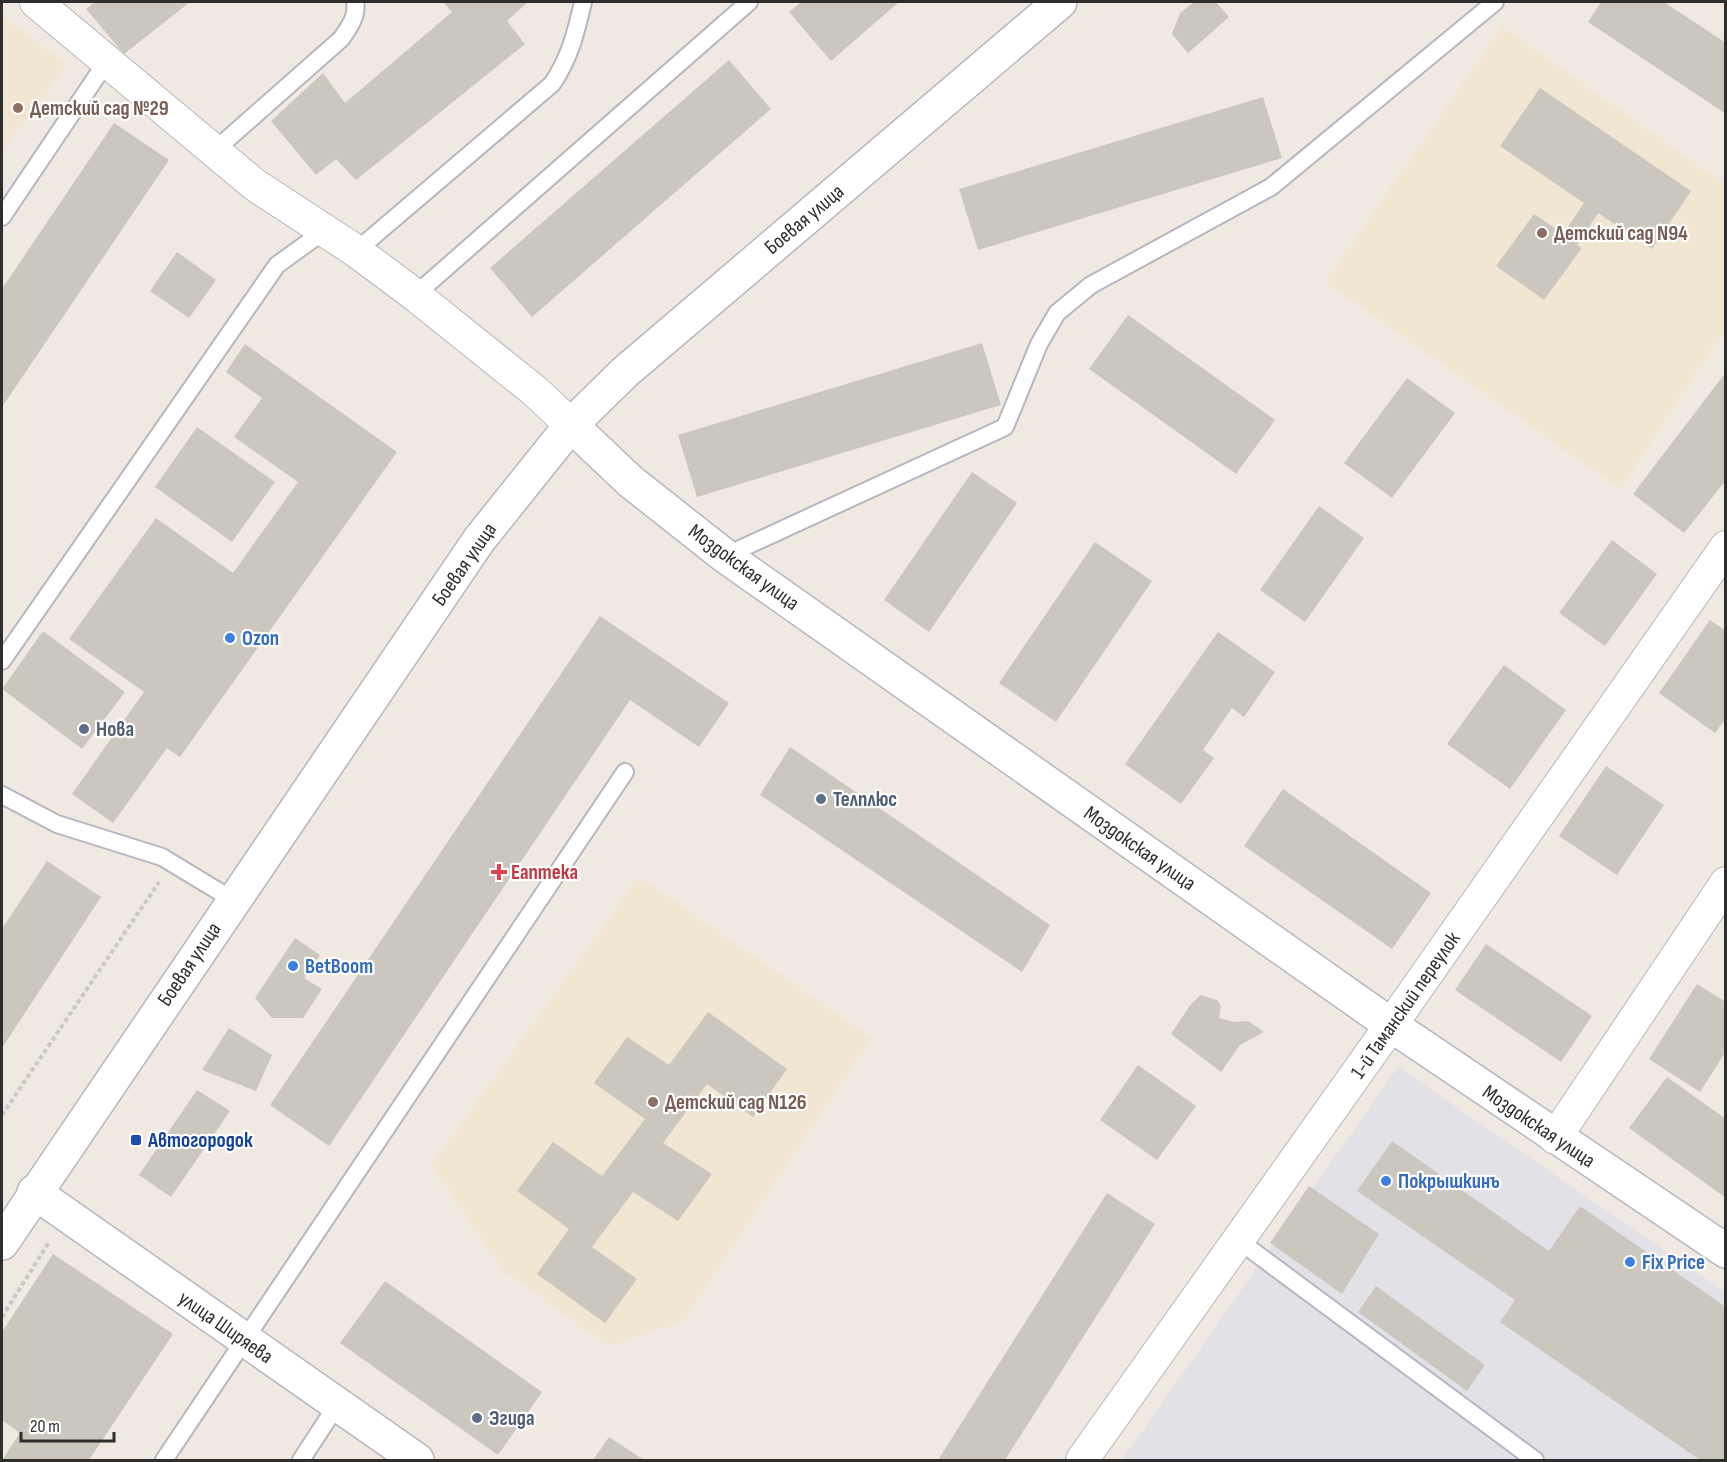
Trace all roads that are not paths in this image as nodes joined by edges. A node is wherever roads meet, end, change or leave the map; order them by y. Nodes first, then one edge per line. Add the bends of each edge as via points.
1 (36, 2) edge
2 (355, 2) edge
3 (583, 2) edge
4 (749, 2) edge
5 (1060, 2) edge
6 (1495, 2) edge
7 (107, 61) junction
8 (214, 151) junction
9 (2, 217) edge
10 (324, 231) junction
11 (356, 251) junction
12 (415, 295) junction
13 (571, 425) junction
14 (1725, 547) edge
15 (725, 556) junction
16 (2, 661) edge
17 (625, 772) dead end
18 (2, 795) edge
19 (1725, 883) edge
20 (233, 900) junction
21 (1392, 1025) junction
22 (1555, 1138) junction
23 (34, 1192) junction
24 (1238, 1240) junction
25 (2, 1243) edge
26 (1725, 1251) edge
27 (243, 1339) junction
28 (337, 1405) junction
29 (167, 1456) edge
30 (184, 1461) edge
31 (301, 1461) edge
32 (417, 1461) edge
33 (1082, 1461) edge
34 (1535, 1461) edge

1 - 7 street
2 - 8 lane via 357,9 341,39
3 - 11 lane via 572,48 552,84
4 - 12 lane
5 - 13 main road, Боевая улица via 625,372
6 - 15 lane via 1271,187 1091,285 1057,313 1039,344 1005,427
7 - 8 street
7 - 9 lane
8 - 10 street via 255,185
10 - 11 street
10 - 16 lane via 277,265
11 - 12 street
12 - 13 street
13 - 15 main road, Моздокская улица via 630,481
13 - 20 main road, Боевая улица via 479,540
14 - 21 street, 1-й Таманский переулок
15 - 21 main road, Моздокская улица
17 - 27 lane
18 - 20 lane via 57,825 162,857
19 - 22 street
20 - 23 main road, Боевая улица
21 - 22 main road, Моздокская улица
21 - 24 street, 1-й Таманский переулок
22 - 26 main road, Моздокская улица
23 - 25 main road, Боевая улица
23 - 27 main road, улица Ширяева
24 - 33 street, 1-й Таманский переулок
24 - 34 lane
27 - 28 main road, улица Ширяева
27 - 29 lane
28 - 31 lane
28 - 32 main road, улица Ширяева
29 - 30 lane

